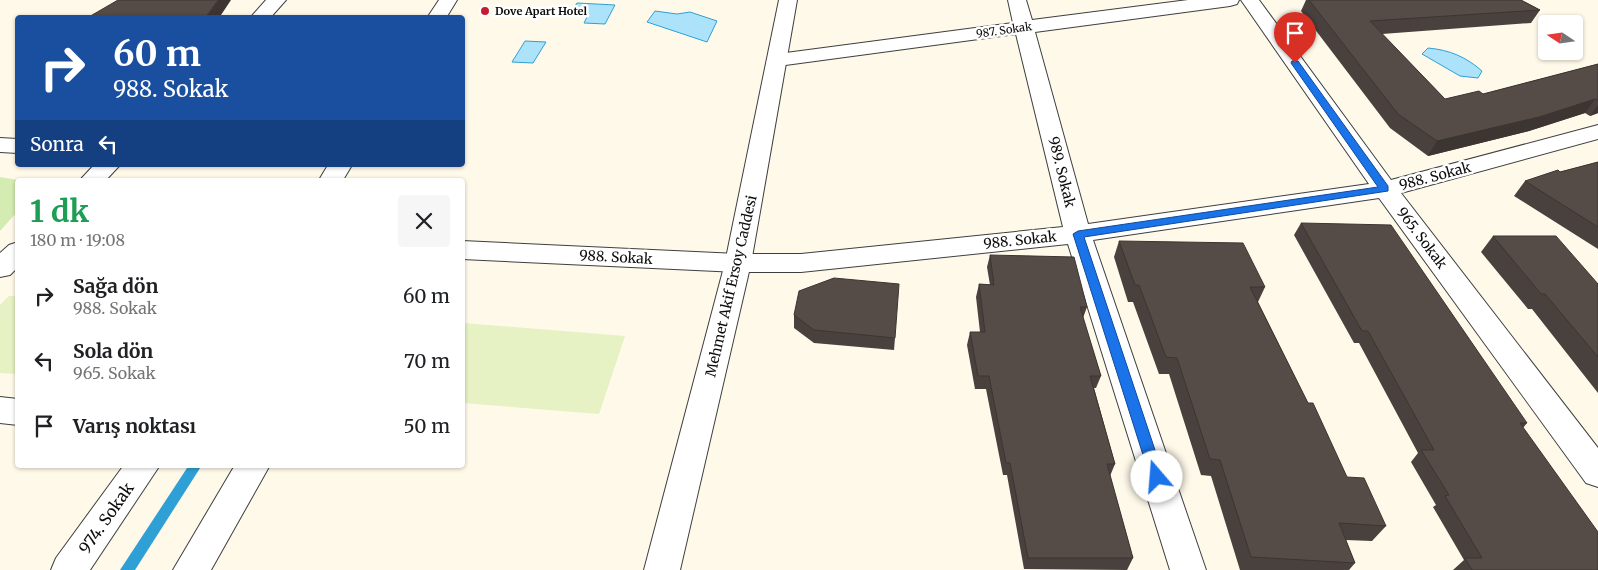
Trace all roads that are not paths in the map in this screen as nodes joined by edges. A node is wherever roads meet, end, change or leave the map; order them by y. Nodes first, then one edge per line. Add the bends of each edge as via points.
1 (277, 0) edge
2 (448, 0) edge
3 (788, 0) edge
4 (1017, 0) edge
5 (1230, 0) edge
6 (1250, 0) edge
7 (262, 15) edge
8 (438, 15) edge
9 (1025, 27) junction
10 (778, 60) junction
11 (1598, 132) edge
12 (0, 145) edge
13 (15, 146) edge
14 (106, 167) edge
15 (339, 167) edge
16 (94, 178) edge
17 (332, 178) edge
18 (1385, 189) junction
19 (1078, 234) junction
20 (465, 250) edge
21 (15, 254) edge
22 (738, 263) junction
23 (0, 268) edge
24 (0, 410) edge
25 (15, 412) edge
26 (141, 468) edge
27 (251, 468) edge
28 (1598, 474) edge
29 (69, 570) edge
30 (191, 570) edge
31 (662, 570) edge
32 (1188, 570) edge

1 - 7 street
2 - 8 street
3 - 10 street, Mehmet Akif Ersoy Caddesi
4 - 9 street, 989. Sokak
5 - 9 street, 987. Sokak
6 - 18 street, 965. Sokak
9 - 10 street, 987. Sokak
9 - 19 street, 989. Sokak
10 - 22 street, Mehmet Akif Ersoy Caddesi
11 - 18 street, 988. Sokak
12 - 13 street
14 - 16 street
15 - 17 street
18 - 19 street, 988. Sokak
18 - 28 street, 965. Sokak
19 - 22 street, 988. Sokak via 800,262
19 - 32 street, 989. Sokak
20 - 22 street, 988. Sokak
21 - 23 street
22 - 31 street, Mehmet Akif Ersoy Caddesi
24 - 25 street
26 - 29 street, 974. Sokak
27 - 30 street

